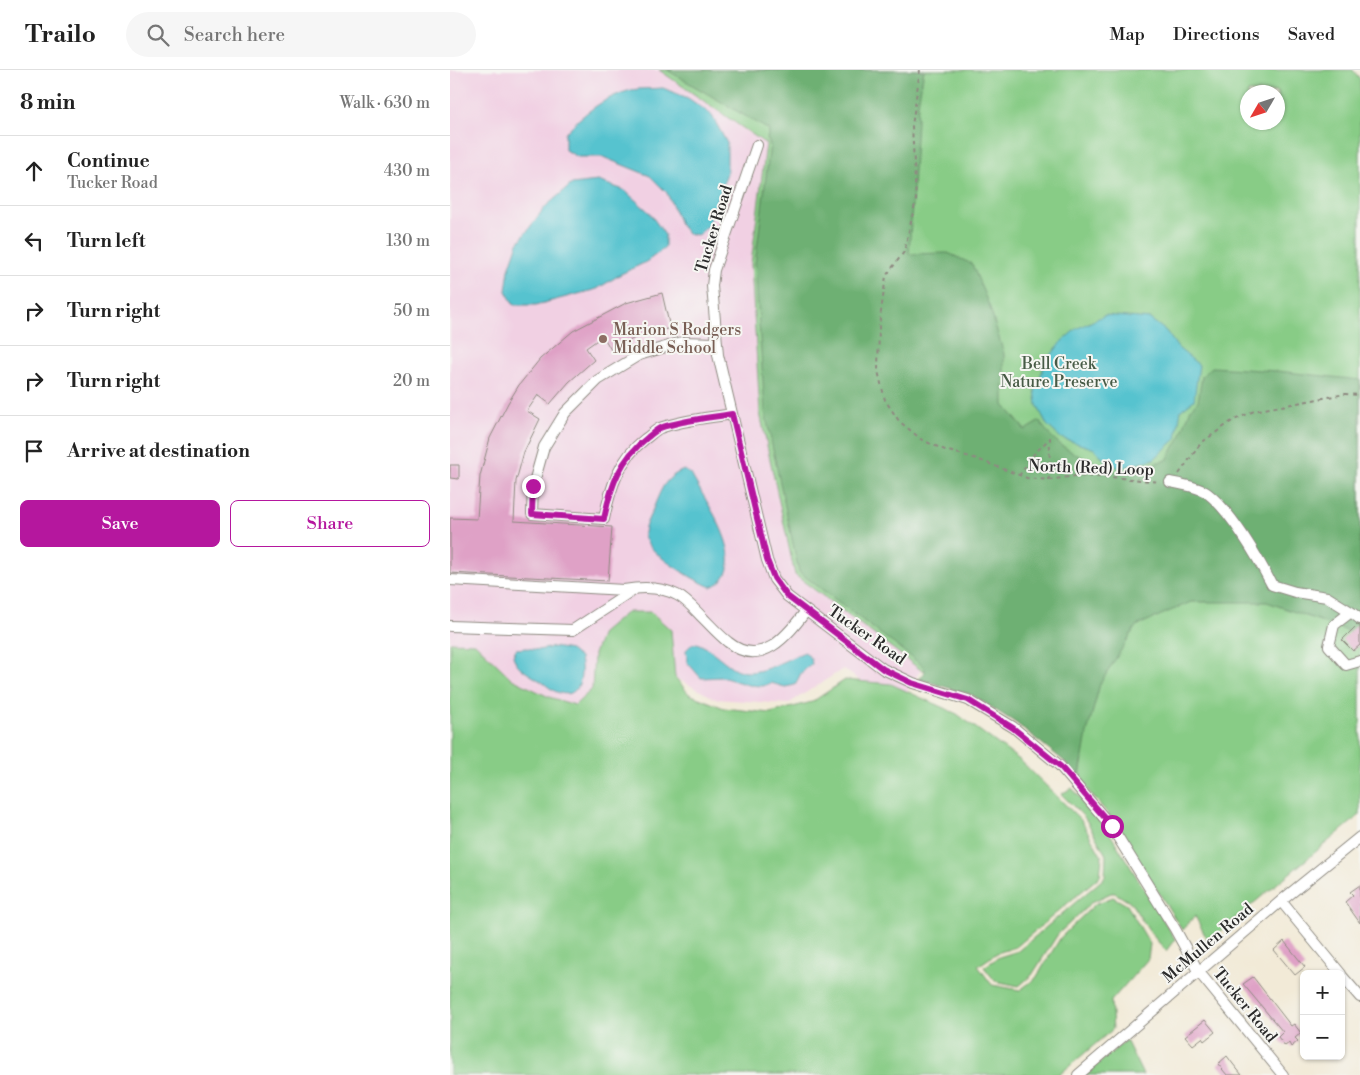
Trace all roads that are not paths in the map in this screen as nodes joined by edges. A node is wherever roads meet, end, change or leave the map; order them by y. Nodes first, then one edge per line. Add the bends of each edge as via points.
1 (757, 145) dead end
2 (716, 343) junction
3 (732, 414) junction
4 (1170, 482) road end
5 (450, 580) edge
6 (637, 588) junction
7 (806, 611) junction
8 (1351, 612) junction
9 (1360, 619) edge
10 (450, 626) edge
11 (1360, 660) edge
12 (1360, 837) edge
13 (1281, 901) junction
14 (1338, 970) edge
15 (1198, 971) junction
16 (1345, 979) edge
17 (1360, 998) edge
18 (1078, 1075) edge
19 (1283, 1075) edge

1 - 2 street, Tucker Road via 714,270
2 - 3 street, Tucker Road
2 - 3 street via 682,342 639,355 598,380 565,413 544,447 533,486 532,514 604,519 617,474 634,447 658,429
3 - 7 street, Tucker Road via 770,569 787,596
4 - 8 street via 1206,492 1223,508 1257,556 1272,585 1327,597
5 - 6 street via 624,590
6 - 7 street via 656,588 677,595 729,643 750,652 771,648
6 - 10 street via 573,630
7 - 15 street, Tucker Road via 883,669 912,683 968,700 1013,728 1060,766 1112,826
8 - 9 street
8 - 11 street via 1334,625 1329,646 1346,666
12 - 13 street, McMullen Road
13 - 14 street
13 - 15 street, McMullen Road
15 - 18 street, McMullen Road
15 - 19 street, Tucker Road
16 - 17 street

